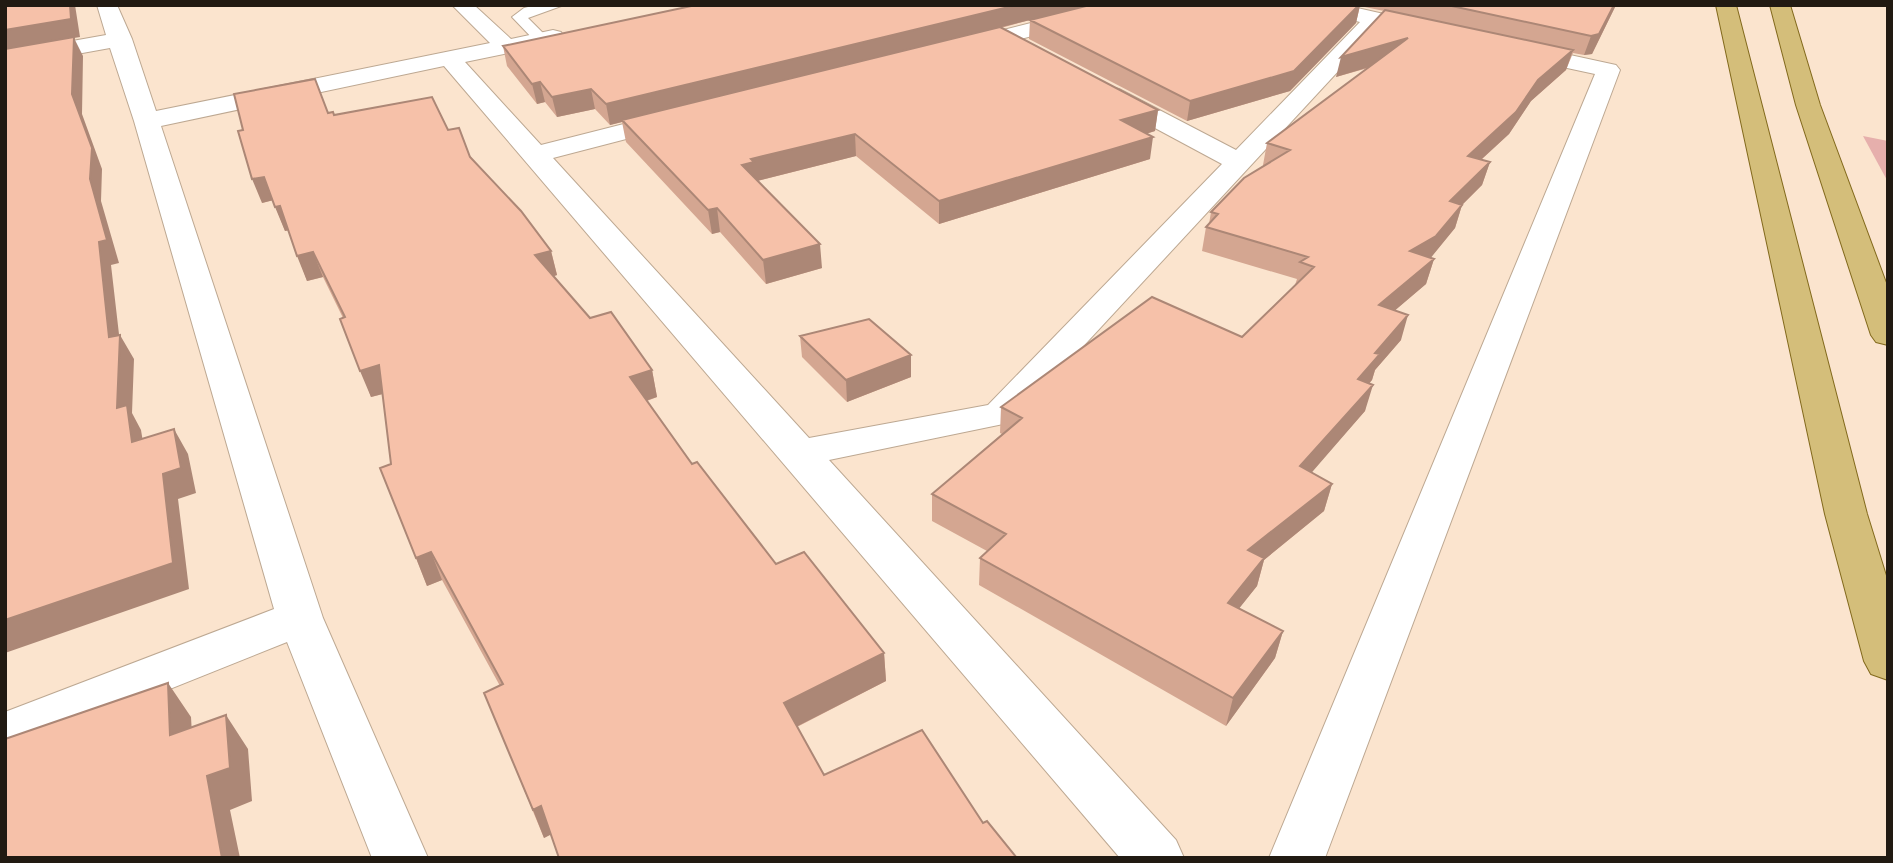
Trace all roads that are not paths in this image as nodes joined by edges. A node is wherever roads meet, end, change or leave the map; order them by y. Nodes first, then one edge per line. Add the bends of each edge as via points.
1 (462, 5) edge
2 (557, 5) edge
3 (1128, 5) edge
4 (1315, 5) edge
5 (1726, 5) edge
6 (1780, 5) edge
7 (1375, 19) junction
8 (114, 22) edge
9 (580, 31) edge
10 (1453, 36) edge
11 (1003, 37) junction
12 (541, 39) junction
13 (506, 46) junction
14 (1504, 47) edge
15 (936, 54) edge
16 (1039, 55) edge
17 (449, 58) junction
18 (5, 60) edge
19 (1086, 81) edge
20 (695, 114) edge
21 (147, 121) junction
22 (534, 155) junction
23 (1239, 162) junction
24 (1888, 335) edge
25 (799, 453) junction
26 (300, 618) junction
27 (1888, 662) edge
28 (5, 734) edge
29 (400, 858) edge
30 (1156, 858) edge
31 (1297, 858) edge

1 - 13 street
2 - 12 lane via 529,10 519,17
3 - 11 street
4 - 7 street
5 - 27 main road via 1846,514
6 - 24 main road via 1808,105
7 - 10 street
7 - 23 street
8 - 18 street
8 - 21 street
9 - 12 street
11 - 15 street
11 - 16 street
12 - 13 street
13 - 17 street
14 - 31 street via 1608,70
17 - 21 street
17 - 22 street
19 - 23 street
20 - 22 street
21 - 26 street
22 - 25 street
23 - 25 street via 1000,414
25 - 30 street
26 - 28 street
26 - 29 street

